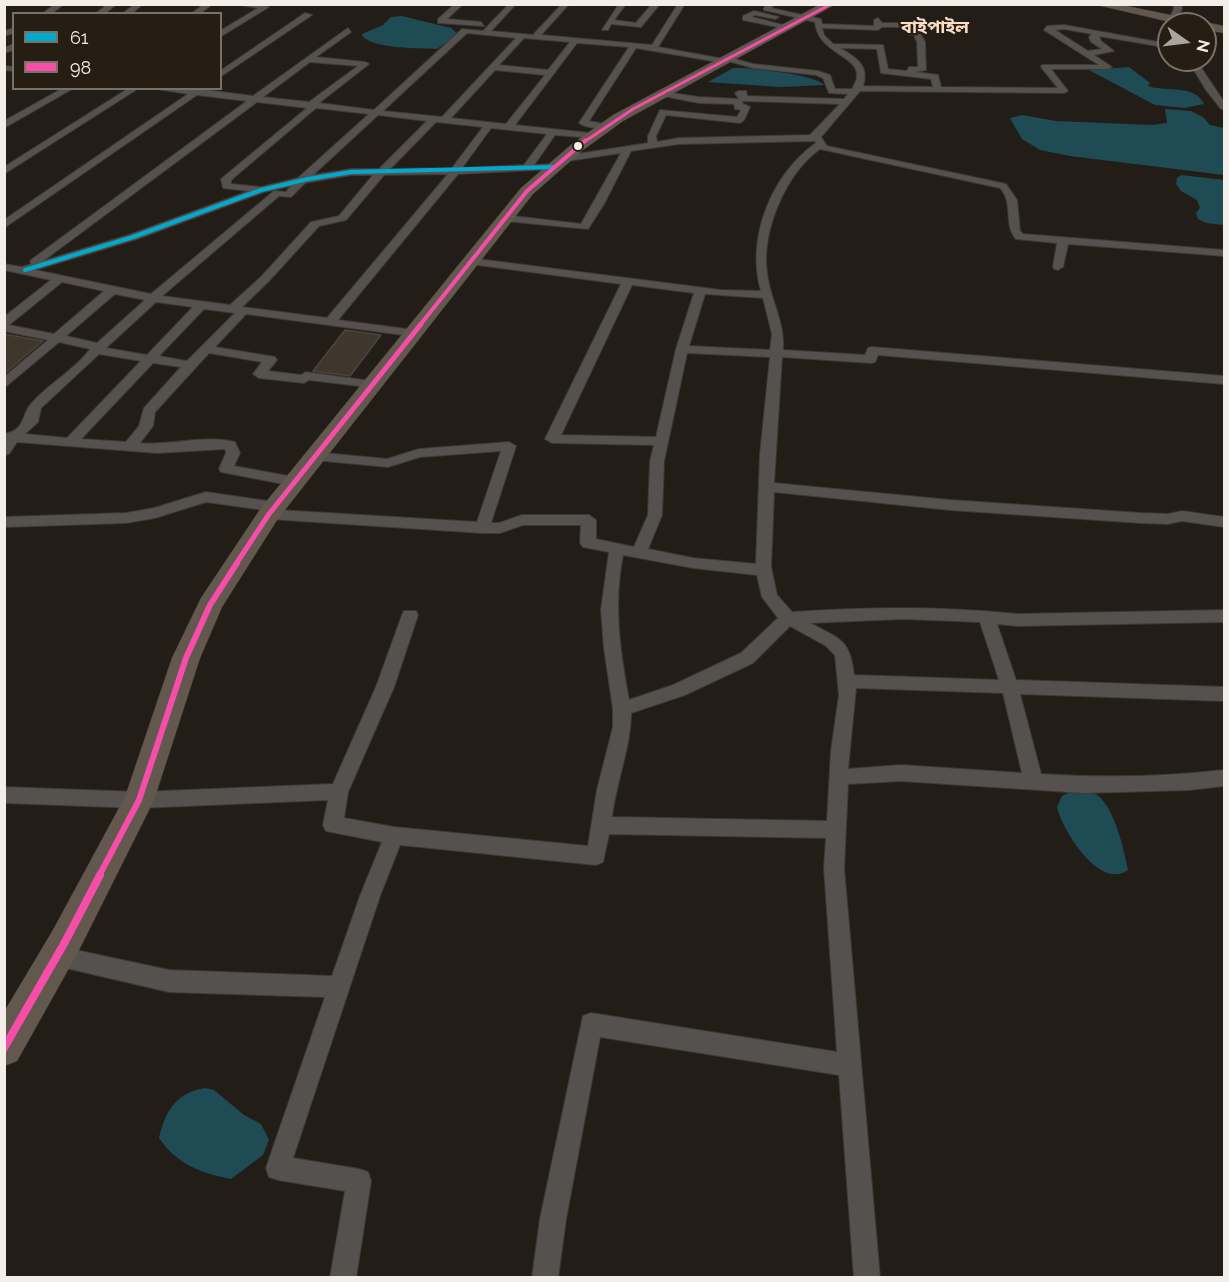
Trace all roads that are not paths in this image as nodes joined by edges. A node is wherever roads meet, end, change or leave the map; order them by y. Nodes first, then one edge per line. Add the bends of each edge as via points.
1 (61, 4) edge
2 (114, 4) edge
3 (237, 4) edge
4 (460, 4) edge
5 (513, 4) edge
6 (566, 4) edge
7 (623, 4) edge
8 (772, 4) edge
9 (831, 4) edge
10 (1081, 4) edge
11 (1098, 4) edge
12 (657, 5) edge
13 (266, 6) edge
14 (678, 6) edge
15 (48, 12) edge
16 (101, 12) edge
17 (308, 15) dead end
18 (1157, 18) edge
19 (1157, 19) edge
20 (1037, 21) dead end
21 (609, 22) junction
22 (797, 25) junction
23 (1047, 28) junction
24 (488, 29) junction
25 (348, 30) dead end
26 (1097, 33) junction
27 (222, 34) edge
28 (522, 36) junction
29 (535, 37) junction
30 (575, 40) junction
31 (594, 42) junction
32 (1157, 44) edge
33 (634, 45) junction
34 (830, 46) junction
35 (654, 47) junction
36 (1086, 53) junction
37 (308, 59) junction
38 (725, 60) junction
39 (493, 67) junction
40 (1199, 72) edge
41 (551, 73) junction
42 (222, 74) edge
43 (910, 74) junction
44 (729, 86) dead end
45 (751, 87) dead end
46 (66, 90) edge
47 (132, 90) edge
48 (786, 90) dead end
49 (856, 90) junction
50 (938, 90) junction
51 (198, 91) edge
52 (666, 91) junction
53 (253, 99) junction
54 (787, 100) junction
55 (846, 102) junction
56 (312, 106) junction
57 (1224, 107) edge
58 (377, 114) junction
59 (438, 120) junction
60 (4, 125) edge
61 (488, 126) junction
62 (508, 128) junction
63 (597, 131) junction
64 (553, 132) junction
65 (816, 141) junction
66 (654, 144) junction
67 (627, 148) junction
68 (557, 163) junction
69 (526, 169) junction
70 (4, 171) edge
71 (455, 171) junction
72 (381, 172) junction
73 (302, 180) junction
74 (261, 190) junction
75 (505, 219) junction
76 (4, 225) edge
77 (1062, 242) junction
78 (1224, 253) edge
79 (470, 261) junction
80 (4, 267) edge
81 (1058, 267) dead end
82 (25, 270) junction
83 (59, 279) junction
84 (628, 281) junction
85 (112, 290) junction
86 (700, 291) junction
87 (766, 295) junction
88 (152, 298) junction
89 (201, 305) junction
90 (238, 310) junction
91 (330, 322) junction
92 (4, 325) edge
93 (414, 334) junction
94 (56, 338) junction
95 (97, 349) junction
96 (682, 349) junction
97 (205, 350) junction
98 (777, 353) junction
99 (149, 359) junction
100 (189, 366) junction
101 (1224, 380) edge
102 (4, 384) edge
103 (371, 385) junction
104 (9, 437) edge
105 (661, 441) junction
106 (70, 442) junction
107 (130, 447) junction
108 (4, 451) edge
109 (314, 456) junction
110 (294, 481) junction
111 (767, 487) junction
112 (272, 510) junction
113 (4, 522) edge
114 (1224, 522) edge
115 (482, 528) junction
116 (617, 549) junction
117 (639, 553) junction
118 (764, 570) junction
119 (410, 615) dead end
120 (986, 616) junction
121 (1224, 616) edge
122 (788, 618) junction
123 (846, 681) junction
124 (1010, 687) junction
125 (1224, 694) edge
126 (622, 709) junction
127 (839, 777) junction
128 (1224, 778) edge
129 (1033, 781) junction
130 (339, 792) junction
131 (4, 795) edge
132 (139, 800) junction
133 (601, 825) junction
134 (836, 830) junction
135 (394, 836) junction
136 (57, 956) junction
137 (340, 987) junction
138 (6, 1043) edge
139 (849, 1065) junction
140 (343, 1278) edge
141 (545, 1278) edge
142 (867, 1278) edge

1 - 15 street
2 - 16 street
3 - 13 street
4 - 24 street via 441,21
5 - 24 street
6 - 29 street
7 - 21 street
8 - 22 street via 766,9
9 - 22 highway
10 - 19 highway
11 - 18 highway
12 - 21 street via 638,25
13 - 27 street
14 - 35 street
17 - 42 street
20 - 23 street
21 - 31 street
22 - 22 street via 741,24 754,13
22 - 34 street via 819,34
22 - 38 highway
22 - 43 street via 878,28 878,22 910,26 921,42 922,70 912,69
23 - 26 street
23 - 36 street
24 - 28 street
24 - 58 street via 465,31
25 - 37 street
26 - 32 street
26 - 36 street via 1094,37 1098,40 1094,40 1110,51
28 - 29 street
28 - 39 street
29 - 30 street
30 - 31 street
30 - 41 street
31 - 33 street
33 - 35 street
33 - 63 street via 583,123
34 - 43 street via 880,46 884,71
34 - 49 street via 859,64 862,81
35 - 38 street
36 - 50 street via 1108,67 1045,67 1064,91
37 - 53 street
37 - 56 street via 364,64
38 - 49 street via 818,73 827,77 832,91
38 - 52 highway
39 - 41 street
39 - 59 street
40 - 57 street
41 - 62 street
43 - 50 street via 935,77
44 - 45 street
46 - 60 street
47 - 70 street
48 - 54 street via 792,94 787,94
49 - 50 street
49 - 55 street
51 - 53 street
51 - 76 street
52 - 54 street via 743,93 742,98
52 - 63 highway
52 - 66 street via 699,100 739,102 738,107 746,107 740,120 663,112 652,136
53 - 56 street
53 - 82 street
54 - 55 street
55 - 65 street
56 - 58 street
56 - 74 street via 226,179 226,186
58 - 59 street
58 - 73 street
59 - 61 street
59 - 72 street
61 - 62 street
61 - 71 street
62 - 64 street
63 - 64 street
63 - 68 highway
64 - 69 street
65 - 66 street via 687,140
65 - 77 street via 824,148 1003,186 1011,195 1015,232 1020,237
65 - 87 street via 783,183 763,233 761,272
66 - 67 street
67 - 68 street
67 - 75 street via 584,227
68 - 69 street
68 - 75 highway
69 - 71 street
71 - 72 street
71 - 91 street
72 - 73 street via 351,172
72 - 90 street via 342,218 315,224
73 - 74 street
73 - 88 street via 288,195 277,194
74 - 82 street via 133,237
75 - 79 highway
77 - 78 street
77 - 81 street
79 - 84 street
79 - 93 highway
80 - 82 street
82 - 83 street
83 - 85 street
83 - 92 street
84 - 86 street
84 - 105 street via 552,439
85 - 88 street
85 - 94 street
86 - 87 street
86 - 96 street
87 - 98 street via 778,334
88 - 89 street
88 - 95 street
89 - 90 street
89 - 99 street
90 - 91 street
90 - 97 street
91 - 93 street
92 - 94 street
93 - 103 highway
94 - 95 street
94 - 102 street
95 - 99 street
95 - 104 street via 35,407 31,422
96 - 98 street
96 - 105 street
97 - 100 street
97 - 103 street via 271,360 259,374
98 - 101 street via 871,359 872,351
98 - 111 street
99 - 100 street
99 - 106 street
100 - 107 street via 149,411 146,426
103 - 109 highway
104 - 106 street
104 - 108 street
105 - 117 street via 655,515
106 - 107 street
107 - 110 street via 230,445 233,453 226,469
109 - 110 highway
109 - 115 street via 388,463 419,453 509,446
110 - 112 highway
111 - 114 street via 950,505 1141,518 1182,516
111 - 118 street
112 - 113 street via 206,496 126,518
112 - 115 street via 386,523
112 - 132 highway via 210,605 186,658
115 - 116 street via 500,528 522,520 589,520 588,543
116 - 117 street
116 - 126 street via 609,599 611,643
117 - 118 street
118 - 122 street via 770,597
119 - 130 street via 385,687
120 - 121 street via 1017,620
120 - 122 street via 855,614
120 - 124 street
122 - 123 street via 832,642 843,653
122 - 126 street via 747,658 679,690
123 - 124 street
123 - 127 street via 848,695
124 - 125 street
124 - 129 street
126 - 133 street via 622,727
127 - 129 street via 901,773
127 - 134 street
128 - 129 street via 1096,784
130 - 132 street
130 - 135 street via 333,825
131 - 132 street
132 - 136 highway
133 - 134 street
133 - 135 street via 596,856
134 - 139 street via 834,868
135 - 137 street via 369,896
136 - 137 street via 169,981
136 - 138 highway
137 - 140 street via 278,1168 359,1181
139 - 141 street via 591,1024
139 - 142 street

